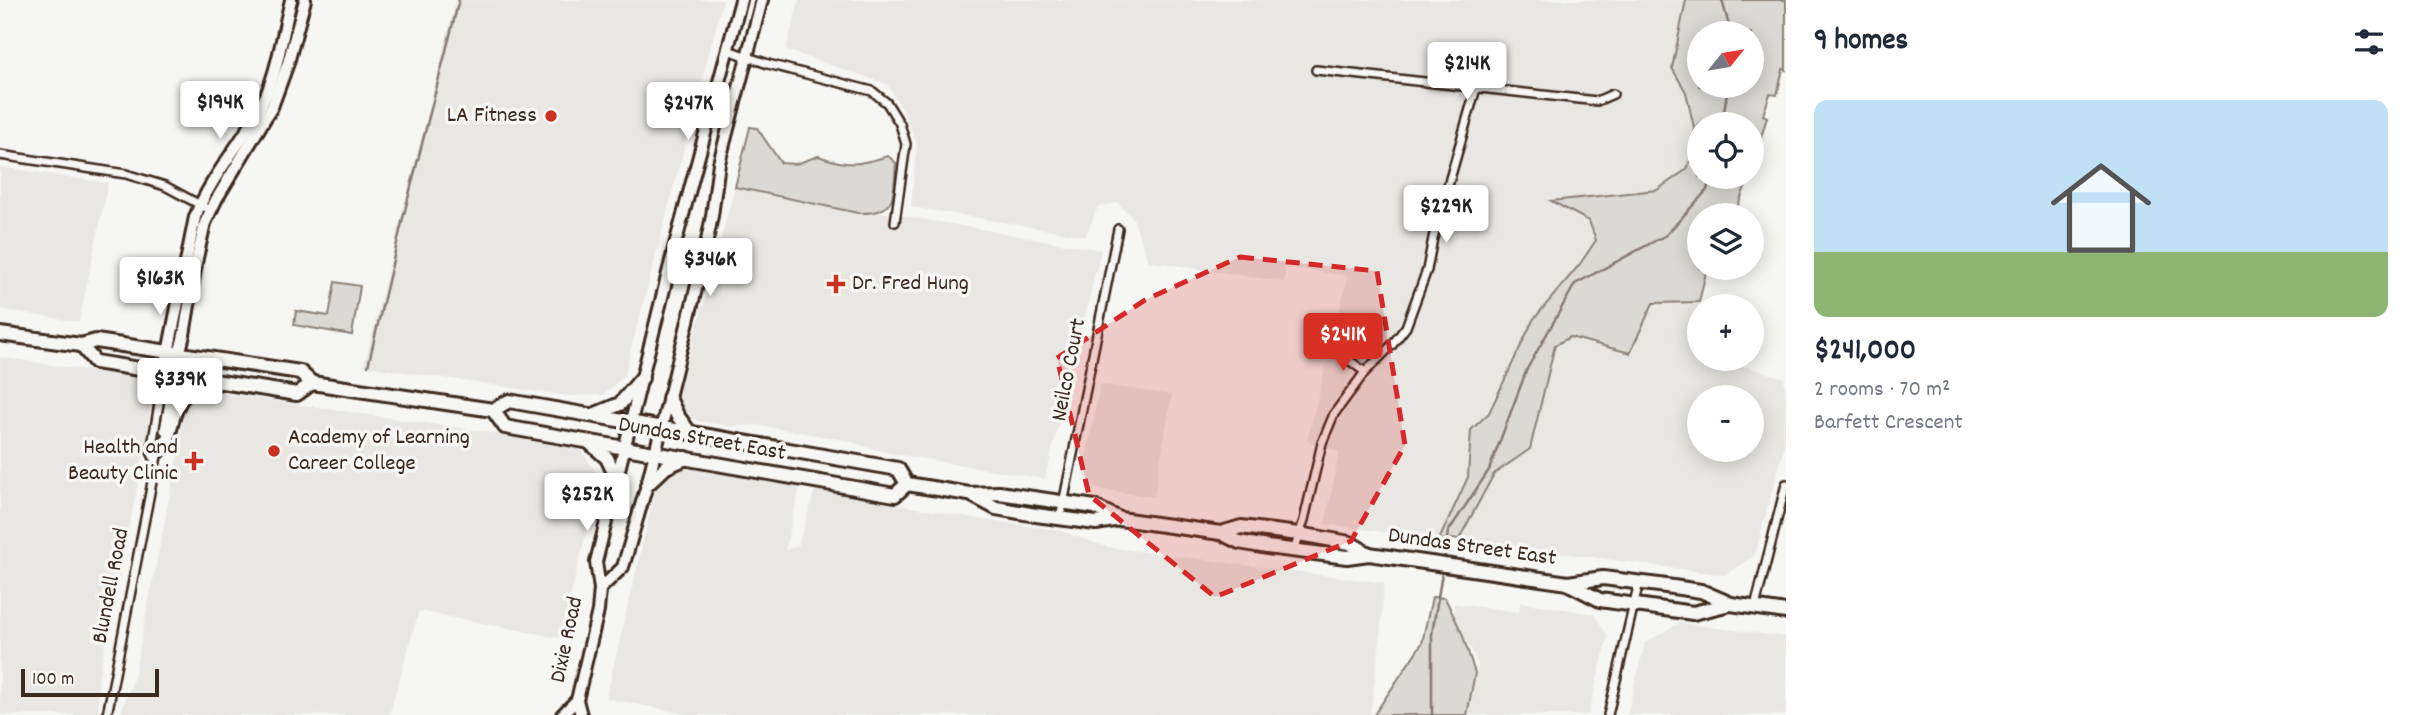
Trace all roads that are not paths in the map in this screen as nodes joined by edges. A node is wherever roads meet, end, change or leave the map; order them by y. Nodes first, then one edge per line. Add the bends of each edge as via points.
1 (291, 0) edge
2 (305, 0) edge
3 (741, 0) edge
4 (762, 0) edge
5 (728, 50) junction
6 (748, 57) junction
7 (1316, 69) dead end
8 (1476, 88) junction
9 (1613, 94) dead end
10 (0, 155) edge
11 (199, 205) junction
12 (211, 211) junction
13 (895, 222) dead end
14 (1118, 229) dead end
15 (0, 334) edge
16 (81, 345) junction
17 (1337, 351) dead end
18 (174, 353) junction
19 (1365, 372) junction
20 (169, 374) junction
21 (642, 379) junction
22 (312, 383) junction
23 (237, 384) junction
24 (669, 398) junction
25 (493, 410) junction
26 (591, 415) junction
27 (631, 422) junction
28 (661, 428) junction
29 (690, 433) junction
30 (587, 441) junction
31 (625, 447) junction
32 (655, 453) junction
33 (157, 457) junction
34 (686, 458) junction
35 (617, 479) junction
36 (907, 484) junction
37 (1786, 484) edge
38 (647, 485) junction
39 (969, 494) junction
40 (1063, 503) junction
41 (1059, 519) junction
42 (1120, 519) junction
43 (1221, 533) junction
44 (1300, 534) junction
45 (1294, 551) junction
46 (1369, 554) junction
47 (1639, 582) junction
48 (1568, 583) junction
49 (600, 589) junction
50 (1634, 604) junction
51 (1731, 604) junction
52 (1755, 607) junction
53 (1786, 612) edge
54 (577, 700) junction
55 (107, 715) edge
56 (562, 715) edge
57 (582, 715) edge
58 (1608, 715) edge

1 - 11 main road via 259,109
2 - 12 main road via 272,107
3 - 5 main road, Dixie Road
4 - 6 main road, Dixie Road
5 - 6 street
5 - 21 main road, Dixie Road
6 - 13 street via 859,87 887,103 906,144
6 - 24 main road, Dixie Road via 719,163 712,216
7 - 8 street
8 - 9 street via 1597,101
8 - 19 street via 1427,270 1406,327
10 - 11 street via 126,174 165,186
11 - 12 street
11 - 18 main road via 189,238
12 - 18 main road
14 - 40 street, Neilco Court
15 - 16 main road, Dundas Street East
16 - 18 main road, Dundas Street East via 96,341
16 - 20 main road, Dundas Street East via 95,362
17 - 19 street
18 - 20 main road
18 - 22 main road, Dundas Street East via 300,372
19 - 44 street via 1326,433
20 - 23 main road, Dundas Street East
20 - 33 street, Blundell Road via 151,452
21 - 26 main road via 620,404
21 - 27 main road, Dixie Road
22 - 23 main road, Dundas Street East via 298,394
22 - 25 main road, Dundas Street East
23 - 33 main road via 196,387 184,396 173,410 167,444
24 - 28 main road, Dixie Road
24 - 29 main road
25 - 26 main road, Dundas Street East via 509,401
25 - 30 main road, Dundas Street East via 505,427
26 - 27 main road, Dundas Street East
27 - 28 main road, Dundas Street East
27 - 31 main road, Dixie Road
28 - 29 main road, Dundas Street East
28 - 32 main road, Dixie Road
29 - 36 main road, Dundas Street East via 898,469
30 - 31 main road, Dundas Street East
30 - 35 main road via 607,458
31 - 32 main road, Dundas Street East
31 - 35 main road, Dixie Road
32 - 34 main road, Dundas Street East
32 - 38 main road, Dixie Road
33 - 55 street, Blundell Road
34 - 36 main road, Dundas Street East via 895,495
34 - 38 main road via 666,467
35 - 49 main road, Dixie Road via 596,562
36 - 39 main road, Dundas Street East
37 - 52 street
38 - 49 main road, Dixie Road via 622,567
39 - 40 main road, Dundas Street East via 999,493
39 - 41 main road, Dundas Street East via 996,508
40 - 41 street, Neilco Court
40 - 42 main road, Dundas Street East via 1095,508
41 - 42 main road, Dundas Street East via 1096,523
42 - 43 main road, Dundas Street East
43 - 44 main road, Dundas Street East via 1241,527
43 - 45 main road, Dundas Street East via 1239,542
44 - 45 street
44 - 46 main road, Dundas Street East via 1350,543
45 - 46 main road, Dundas Street East via 1347,557
46 - 48 main road, Dundas Street East
47 - 48 main road, Dundas Street East via 1603,578
47 - 50 street
47 - 51 main road, Dundas Street East via 1701,591
48 - 50 main road, Dundas Street East via 1600,600
49 - 54 main road, Dixie Road
50 - 51 main road, Dundas Street East via 1693,612
50 - 58 street
51 - 52 main road, Dundas Street East
52 - 53 main road, Dundas Street East
54 - 56 main road, Dixie Road
54 - 57 main road, Dixie Road

